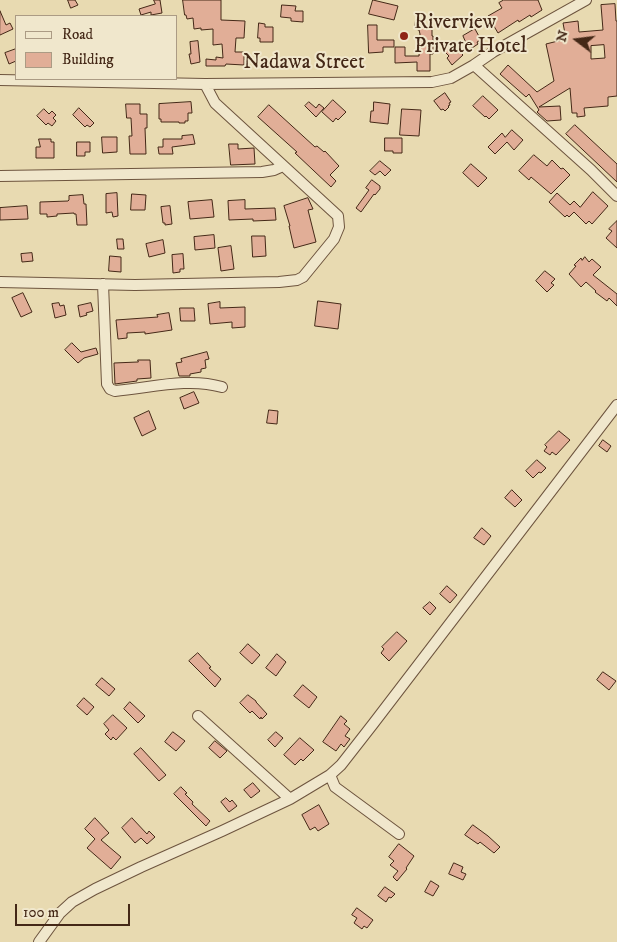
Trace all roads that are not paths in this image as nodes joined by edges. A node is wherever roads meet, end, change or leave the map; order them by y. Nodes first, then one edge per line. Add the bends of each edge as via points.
1 (586, 0) edge
2 (474, 65) junction
3 (0, 80) edge
4 (205, 84) junction
5 (283, 166) junction
6 (0, 176) edge
7 (617, 196) edge
8 (0, 282) edge
9 (103, 284) junction
10 (222, 387) dead end
11 (617, 405) edge
12 (198, 716) dead end
13 (330, 775) junction
14 (290, 799) junction
15 (399, 834) dead end
16 (39, 942) edge

1 - 2 street, Nadawa Street
2 - 4 street, Nadawa Street via 451,78 432,82
2 - 7 street
3 - 4 street, Nadawa Street
4 - 5 street via 215,103
5 - 6 street via 262,172
5 - 9 street via 338,216 340,227 303,277 279,282
8 - 9 street
9 - 10 street via 107,384 110,389 193,383
11 - 13 street via 374,724
12 - 14 street
13 - 14 street
13 - 15 street via 335,787
14 - 16 street via 87,893 60,913

